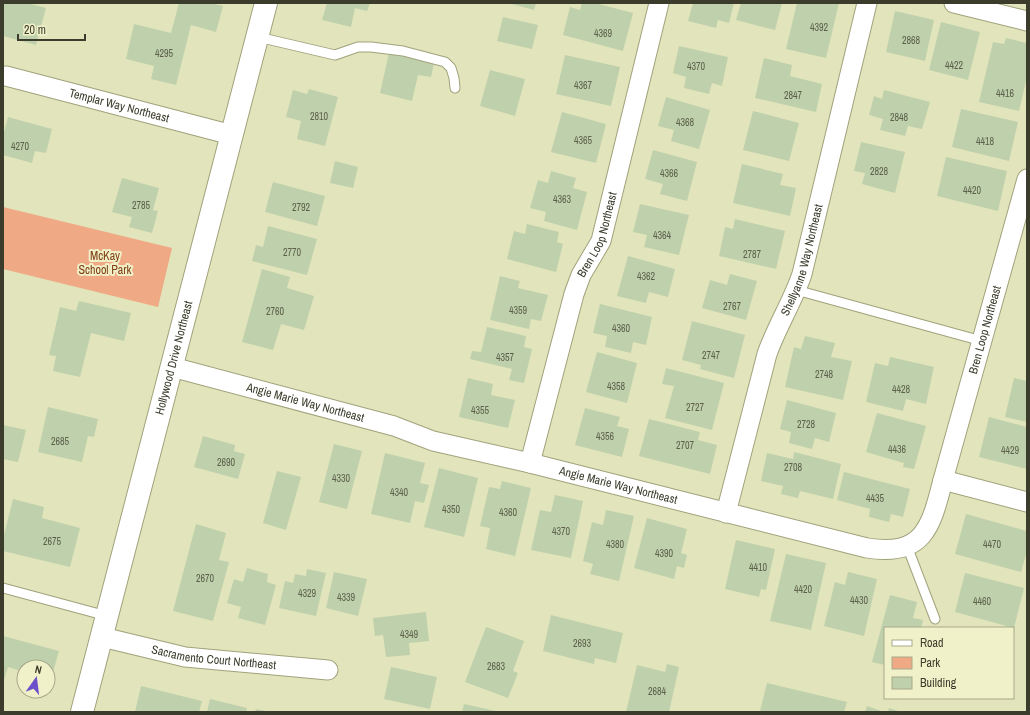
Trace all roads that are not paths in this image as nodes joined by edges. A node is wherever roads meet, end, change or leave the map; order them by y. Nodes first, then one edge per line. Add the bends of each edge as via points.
1 (266, 3) edge
2 (659, 3) edge
3 (867, 3) edge
4 (954, 3) edge
5 (1027, 21) edge
6 (258, 37) junction
7 (6, 76) dead end
8 (455, 88) dead end
9 (232, 135) junction
10 (1027, 179) edge
11 (796, 290) junction
12 (982, 341) junction
13 (172, 367) junction
14 (530, 464) junction
15 (943, 480) junction
16 (1027, 502) edge
17 (726, 513) junction
18 (907, 546) junction
19 (3, 588) edge
20 (107, 616) junction
21 (935, 618) dead end
22 (102, 637) junction
23 (328, 670) dead end
24 (82, 712) edge

1 - 6 street, Hollywood Drive Northeast
2 - 14 street, Bren Loop Northeast via 601,241 581,275 574,294
3 - 11 street, Shellyanne Way Northeast
4 - 5 street
6 - 8 lane via 335,55 358,47 403,51 445,62 451,68
6 - 9 street, Hollywood Drive Northeast
7 - 9 street, Templar Way Northeast
9 - 13 street, Hollywood Drive Northeast
10 - 12 street, Bren Loop Northeast
11 - 12 lane
11 - 17 street, Shellyanne Way Northeast via 767,354
12 - 15 street, Bren Loop Northeast
13 - 14 street, Angie Marie Way Northeast via 394,426 433,441
13 - 20 street, Hollywood Drive Northeast
14 - 17 street, Angie Marie Way Northeast
15 - 16 street
15 - 18 street, Angie Marie Way Northeast via 928,527 920,538
17 - 18 street, Angie Marie Way Northeast via 883,551
18 - 21 lane
19 - 20 lane
20 - 22 street, Hollywood Drive Northeast
22 - 23 street, Sacramento Court Northeast via 185,657
22 - 24 street, Hollywood Drive Northeast

